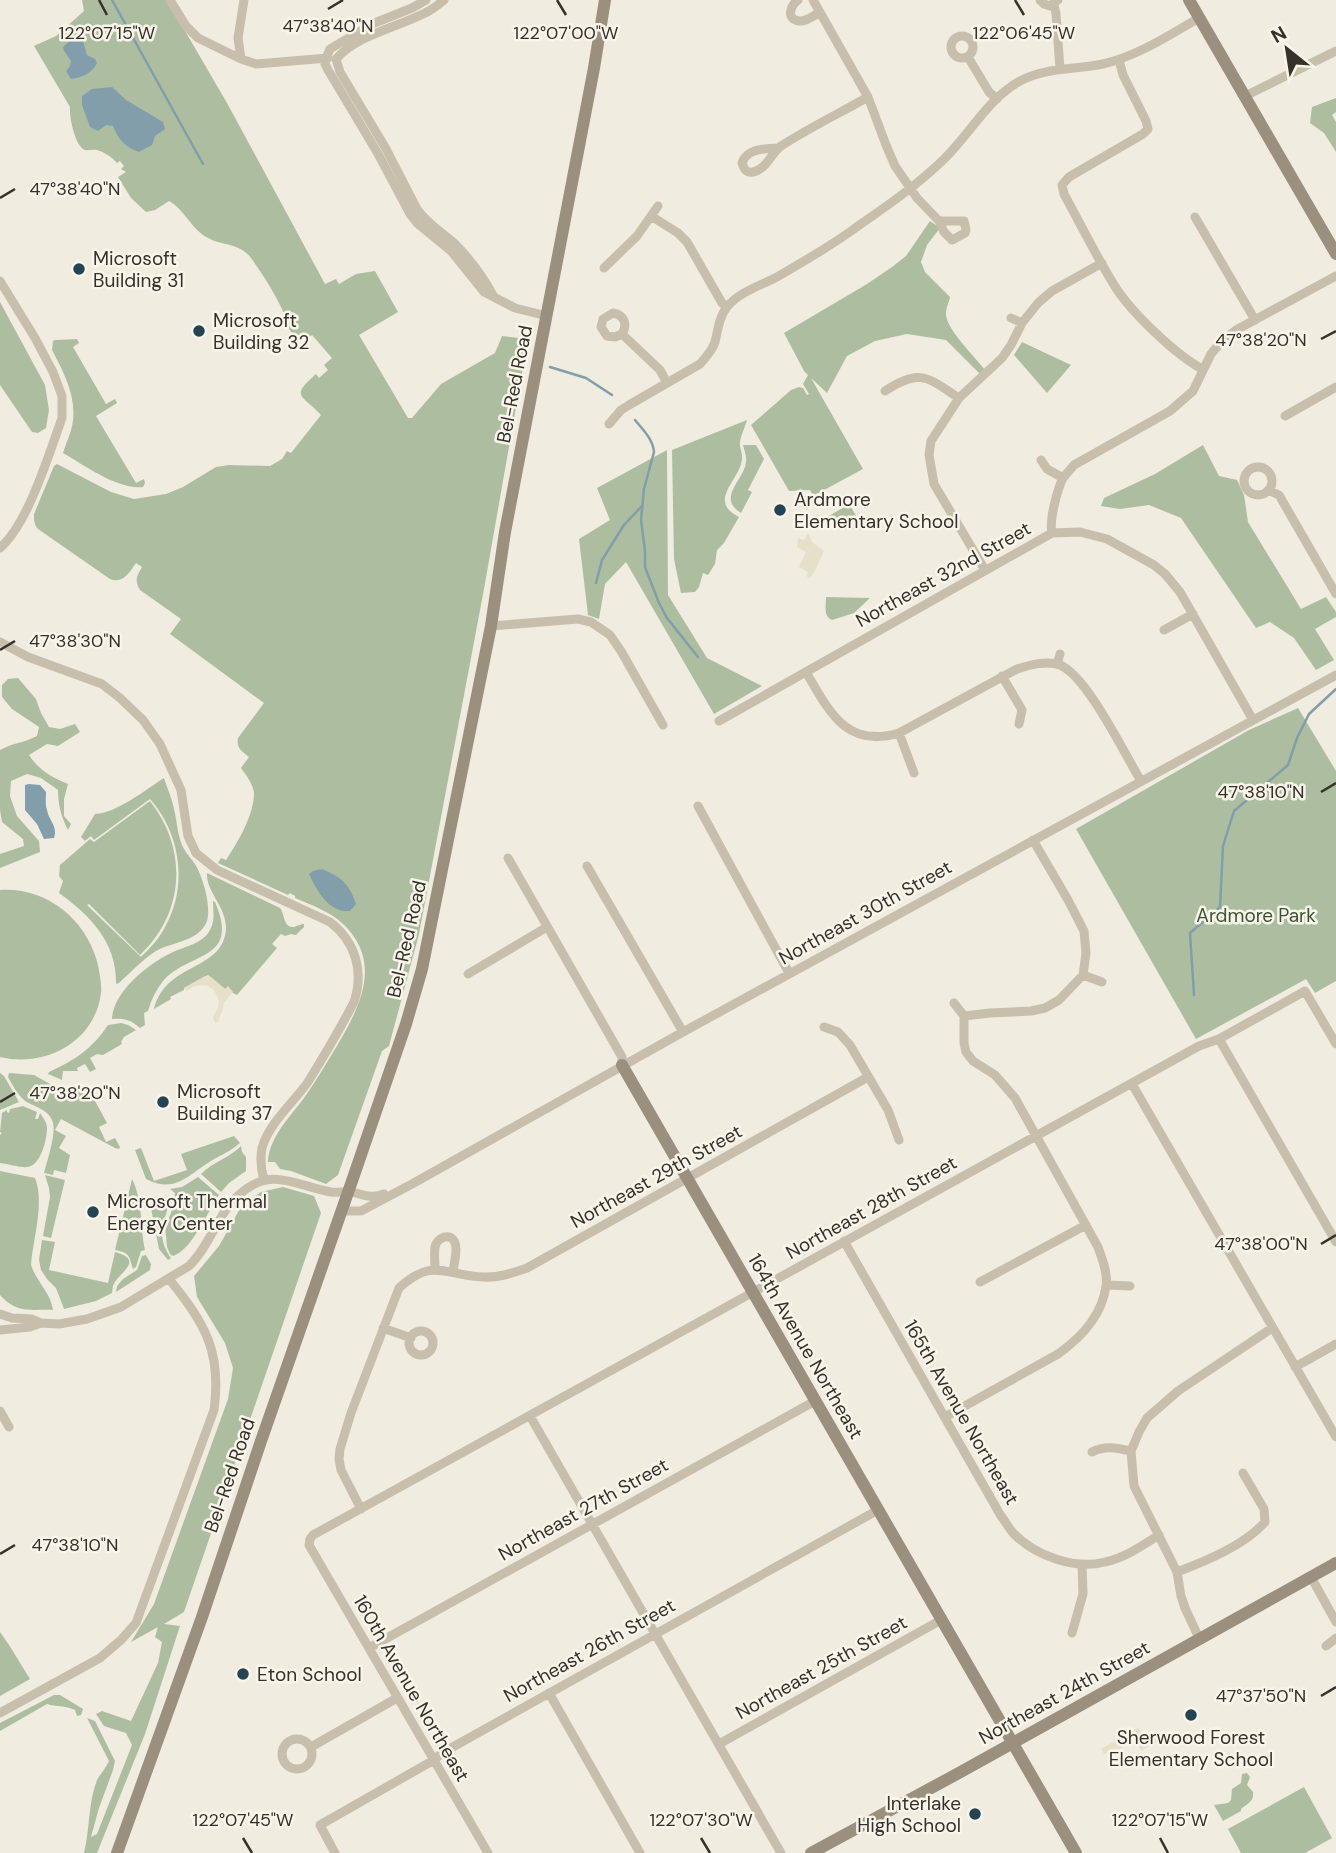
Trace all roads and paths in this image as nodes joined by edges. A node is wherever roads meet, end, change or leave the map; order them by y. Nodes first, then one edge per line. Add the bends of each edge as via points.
1 (170, 0) edge
2 (244, 0) edge
3 (426, 0) edge
4 (443, 0) edge
5 (605, 0) edge
6 (798, 0) edge
7 (813, 0) edge
8 (1040, 0) edge
9 (1189, 0) edge
10 (1056, 2) edge
11 (820, 12) junction
12 (1199, 18) junction
13 (374, 28) junction
14 (238, 38) junction
15 (1336, 51) edge
16 (227, 52) junction
17 (338, 57) junction
18 (968, 57) dead end
19 (326, 58) junction
20 (241, 59) junction
21 (1119, 60) junction
22 (1060, 69) junction
23 (1245, 96) junction
24 (868, 97) junction
25 (997, 99) junction
26 (778, 148) dead end
27 (381, 149) junction
28 (909, 187) junction
29 (658, 206) dead end
30 (651, 216) junction
31 (1195, 217) dead end
32 (939, 221) dead end
33 (1335, 248) edge
34 (1102, 263) junction
35 (604, 268) dead end
36 (1336, 276) edge
37 (0, 281) edge
38 (727, 307) junction
39 (547, 316) junction
40 (1011, 317) dead end
41 (1255, 320) junction
42 (1022, 323) junction
43 (622, 334) dead end
44 (1202, 369) junction
45 (667, 383) junction
46 (1336, 387) edge
47 (885, 390) dead end
48 (958, 398) junction
49 (1285, 416) dead end
50 (609, 424) dead end
51 (1041, 460) dead end
52 (1063, 478) junction
53 (1268, 490) dead end
54 (1052, 533) junction
55 (0, 548) edge
56 (985, 570) junction
57 (1336, 594) edge
58 (1192, 614) junction
59 (491, 626) junction
60 (1164, 630) dead end
61 (0, 642) edge
62 (1060, 654) dead end
63 (1057, 664) junction
64 (806, 672) junction
65 (1336, 675) edge
66 (1002, 676) junction
67 (1253, 720) junction
68 (719, 721) dead end
69 (1019, 724) dead end
70 (663, 725) dead end
71 (899, 733) junction
72 (914, 773) dead end
73 (1141, 781) junction
74 (698, 806) dead end
75 (1033, 840) junction
76 (508, 858) dead end
77 (587, 866) dead end
78 (547, 927) junction
79 (789, 973) junction
80 (468, 974) dead end
81 (1083, 975) junction
82 (1102, 982) dead end
83 (954, 1003) dead end
84 (964, 1016) junction
85 (824, 1027) dead end
86 (683, 1032) junction
87 (1219, 1039) junction
88 (1336, 1044) edge
89 (622, 1065) junction
90 (868, 1077) junction
91 (1132, 1084) junction
92 (1038, 1136) junction
93 (899, 1140) dead end
94 (687, 1178) junction
95 (264, 1180) junction
96 (412, 1184) junction
97 (348, 1191) junction
98 (342, 1211) junction
99 (1086, 1225) junction
100 (844, 1241) junction
101 (1336, 1242) edge
102 (435, 1269) junction
103 (453, 1271) junction
104 (169, 1279) junction
105 (980, 1282) dead end
106 (1107, 1284) junction
107 (1130, 1286) dead end
108 (753, 1291) junction
109 (0, 1314) edge
110 (41, 1323) junction
111 (383, 1328) junction
112 (1272, 1328) junction
113 (0, 1330) edge
114 (411, 1338) dead end
115 (1336, 1344) edge
116 (1295, 1367) junction
117 (815, 1401) junction
118 (0, 1411) edge
119 (530, 1416) junction
120 (945, 1418) junction
121 (9, 1427) dead end
122 (1336, 1437) edge
123 (1131, 1451) junction
124 (1091, 1452) dead end
125 (1243, 1473) dead end
126 (361, 1509) junction
127 (878, 1510) junction
128 (592, 1525) junction
129 (1159, 1535) junction
130 (310, 1539) joint
131 (1336, 1563) edge
132 (1082, 1565) junction
133 (1177, 1572) junction
134 (1311, 1577) junction
135 (941, 1620) junction
136 (1336, 1622) edge
137 (1072, 1633) dead end
138 (654, 1634) junction
139 (1336, 1638) edge
140 (1199, 1639) junction
141 (1326, 1646) dead end
142 (369, 1648) junction
143 (548, 1693) junction
144 (397, 1698) junction
145 (0, 1713) edge
146 (1012, 1743) junction
147 (719, 1744) junction
148 (311, 1747) dead end
149 (434, 1760) junction
150 (117, 1853) edge
151 (335, 1853) edge
152 (488, 1853) edge
153 (640, 1853) edge
154 (781, 1853) edge
155 (811, 1853) edge
156 (1076, 1853) edge

1 - 16 street via 198,38
2 - 14 street
3 - 13 street
4 - 13 street via 423,14
5 - 39 main road, Bel-Red Road
6 - 11 street via 790,10 797,21
7 - 11 street
8 - 10 street via 1047,6
9 - 12 main road
10 - 22 street
11 - 24 street
12 - 21 street
12 - 23 main road
13 - 17 street
13 - 19 street via 330,49
14 - 16 street
14 - 20 street
15 - 23 street
16 - 20 street
17 - 19 street
17 - 27 street via 340,72
18 - 25 street
19 - 20 street via 257,64
19 - 27 street via 328,70
21 - 22 street
21 - 34 street via 1148,129 1059,184
22 - 25 street via 1019,82
23 - 33 main road
24 - 26 street
24 - 28 street via 895,166
25 - 28 street via 943,160
27 - 39 street via 408,212 453,248 484,292 515,308
28 - 32 street
28 - 38 street via 856,228
29 - 30 street
30 - 35 street
30 - 38 street via 687,242
31 - 41 street
34 - 42 street via 1052,291
34 - 44 street via 1147,324
36 - 41 street
37 - 55 street via 35,338 62,396 62,418 37,486 8,542
38 - 45 street via 708,356
39 - 59 main road, Bel-Red Road
40 - 42 street
41 - 44 street via 1221,342
42 - 48 street via 1002,358
43 - 45 street via 660,370
44 - 52 street via 1193,391 1182,402 1074,465
45 - 50 street via 621,410
46 - 49 street
47 - 48 street via 903,379 924,377
48 - 56 street via 931,441 930,470 933,484
51 - 52 street via 1047,470
52 - 54 street, Northeast 32nd Street via 1052,515
53 - 57 street via 1279,495
54 - 56 street, Northeast 32nd Street
54 - 58 street via 1080,532 1107,540 1154,565 1180,592
56 - 64 street, Northeast 32nd Street
58 - 60 street
58 - 67 street
59 - 70 street via 578,619 591,622 610,635
59 - 97 main road, Bel-Red Road via 422,969
61 - 95 street via 102,684 120,698 160,744 181,790 188,836 205,862 330,922 350,944 357,959 354,1002 308,1081 267,1138 262,1149
62 - 63 street
63 - 66 street via 1032,664
63 - 73 street via 1086,687
64 - 68 street, Northeast 32nd Street
64 - 71 street via 835,719 849,731 866,737
65 - 67 street, Northeast 30th Street
66 - 69 street via 1022,710
66 - 71 street
67 - 73 street, Northeast 30th Street
71 - 72 street
73 - 75 street, Northeast 30th Street
74 - 79 street
75 - 79 street, Northeast 30th Street
75 - 81 street via 1084,931
76 - 78 street, 164th Avenue Northeast
77 - 86 street
78 - 80 street
78 - 89 street, 164th Avenue Northeast via 622,1056
79 - 86 street, Northeast 30th Street
81 - 82 street
81 - 84 street via 1045,1008
83 - 84 street
84 - 92 street via 966,1052 1004,1084
85 - 90 street via 838,1032 850,1045
86 - 89 street, Northeast 30th Street
87 - 88 street, Northeast 28th Street via 1305,991
87 - 91 street, Northeast 28th Street
87 - 101 street
89 - 94 main road, 164th Avenue Northeast
89 - 96 street, Northeast 30th Street
90 - 93 street
90 - 94 street, Northeast 29th Street
91 - 92 street, Northeast 28th Street
91 - 112 street
92 - 99 street
92 - 100 street, Northeast 28th Street
94 - 103 street, Northeast 29th Street via 527,1268 497,1277
94 - 108 main road, 164th Avenue Northeast
95 - 97 street, Northeast 30th Street via 276,1178 332,1192
95 - 104 street via 238,1195 198,1258
96 - 97 street, Northeast 30th Street via 376,1198
96 - 98 street, Northeast 30th Street via 361,1211
97 - 98 main road, Bel-Red Road
98 - 150 main road, Bel-Red Road
99 - 105 street
99 - 106 street via 1098,1247
100 - 108 street, Northeast 28th Street
100 - 120 street, 165th Avenue Northeast
102 - 103 street, Northeast 29th Street
102 - 103 street via 436,1243 447,1237 456,1246
102 - 111 street, Northeast 29th Street via 412,1276 399,1288
104 - 110 street via 102,1315
104 - 145 street via 209,1337 217,1390 214,1410 149,1590 136,1623 100,1658
106 - 107 street
106 - 120 street via 1098,1313 1075,1343
108 - 117 main road, 164th Avenue Northeast
108 - 119 street, Northeast 28th Street
109 - 110 street
110 - 113 street
111 - 114 street
111 - 126 street via 340,1449 341,1470
112 - 116 street
112 - 123 street via 1178,1391 1147,1418
115 - 116 street
116 - 122 street
117 - 127 main road, 164th Avenue Northeast
117 - 128 street, Northeast 27th Street
118 - 121 street
119 - 126 street, Northeast 28th Street
119 - 128 street
120 - 132 street, 165th Avenue Northeast via 1014,1533 1044,1554
123 - 124 street via 1109,1447
123 - 129 street via 1134,1486
125 - 133 street via 1270,1523 1206,1561
126 - 130 street, Northeast 28th Street
127 - 135 main road, 164th Avenue Northeast
127 - 138 street, Northeast 26th Street
128 - 138 street
128 - 142 street, Northeast 27th Street
129 - 132 street via 1120,1557
129 - 133 street
130 - 142 street, 160th Avenue Northeast via 309,1545
131 - 134 main road, Northeast 24th Street
132 - 137 street via 1083,1594
133 - 140 street via 1181,1596
134 - 136 street
134 - 140 main road, Northeast 24th Street
135 - 146 main road, 164th Avenue Northeast
135 - 147 street, Northeast 25th Street
138 - 143 street, Northeast 26th Street
138 - 147 street
139 - 141 street
140 - 146 main road, Northeast 24th Street
142 - 144 street, 160th Avenue Northeast
143 - 149 street, Northeast 26th Street
143 - 153 street
144 - 148 street
144 - 149 street, 160th Avenue Northeast
146 - 155 main road, Northeast 24th Street
146 - 156 main road, 164th Avenue Northeast
147 - 154 street
149 - 151 street, Northeast 26th Street via 320,1825
149 - 152 street, 160th Avenue Northeast

